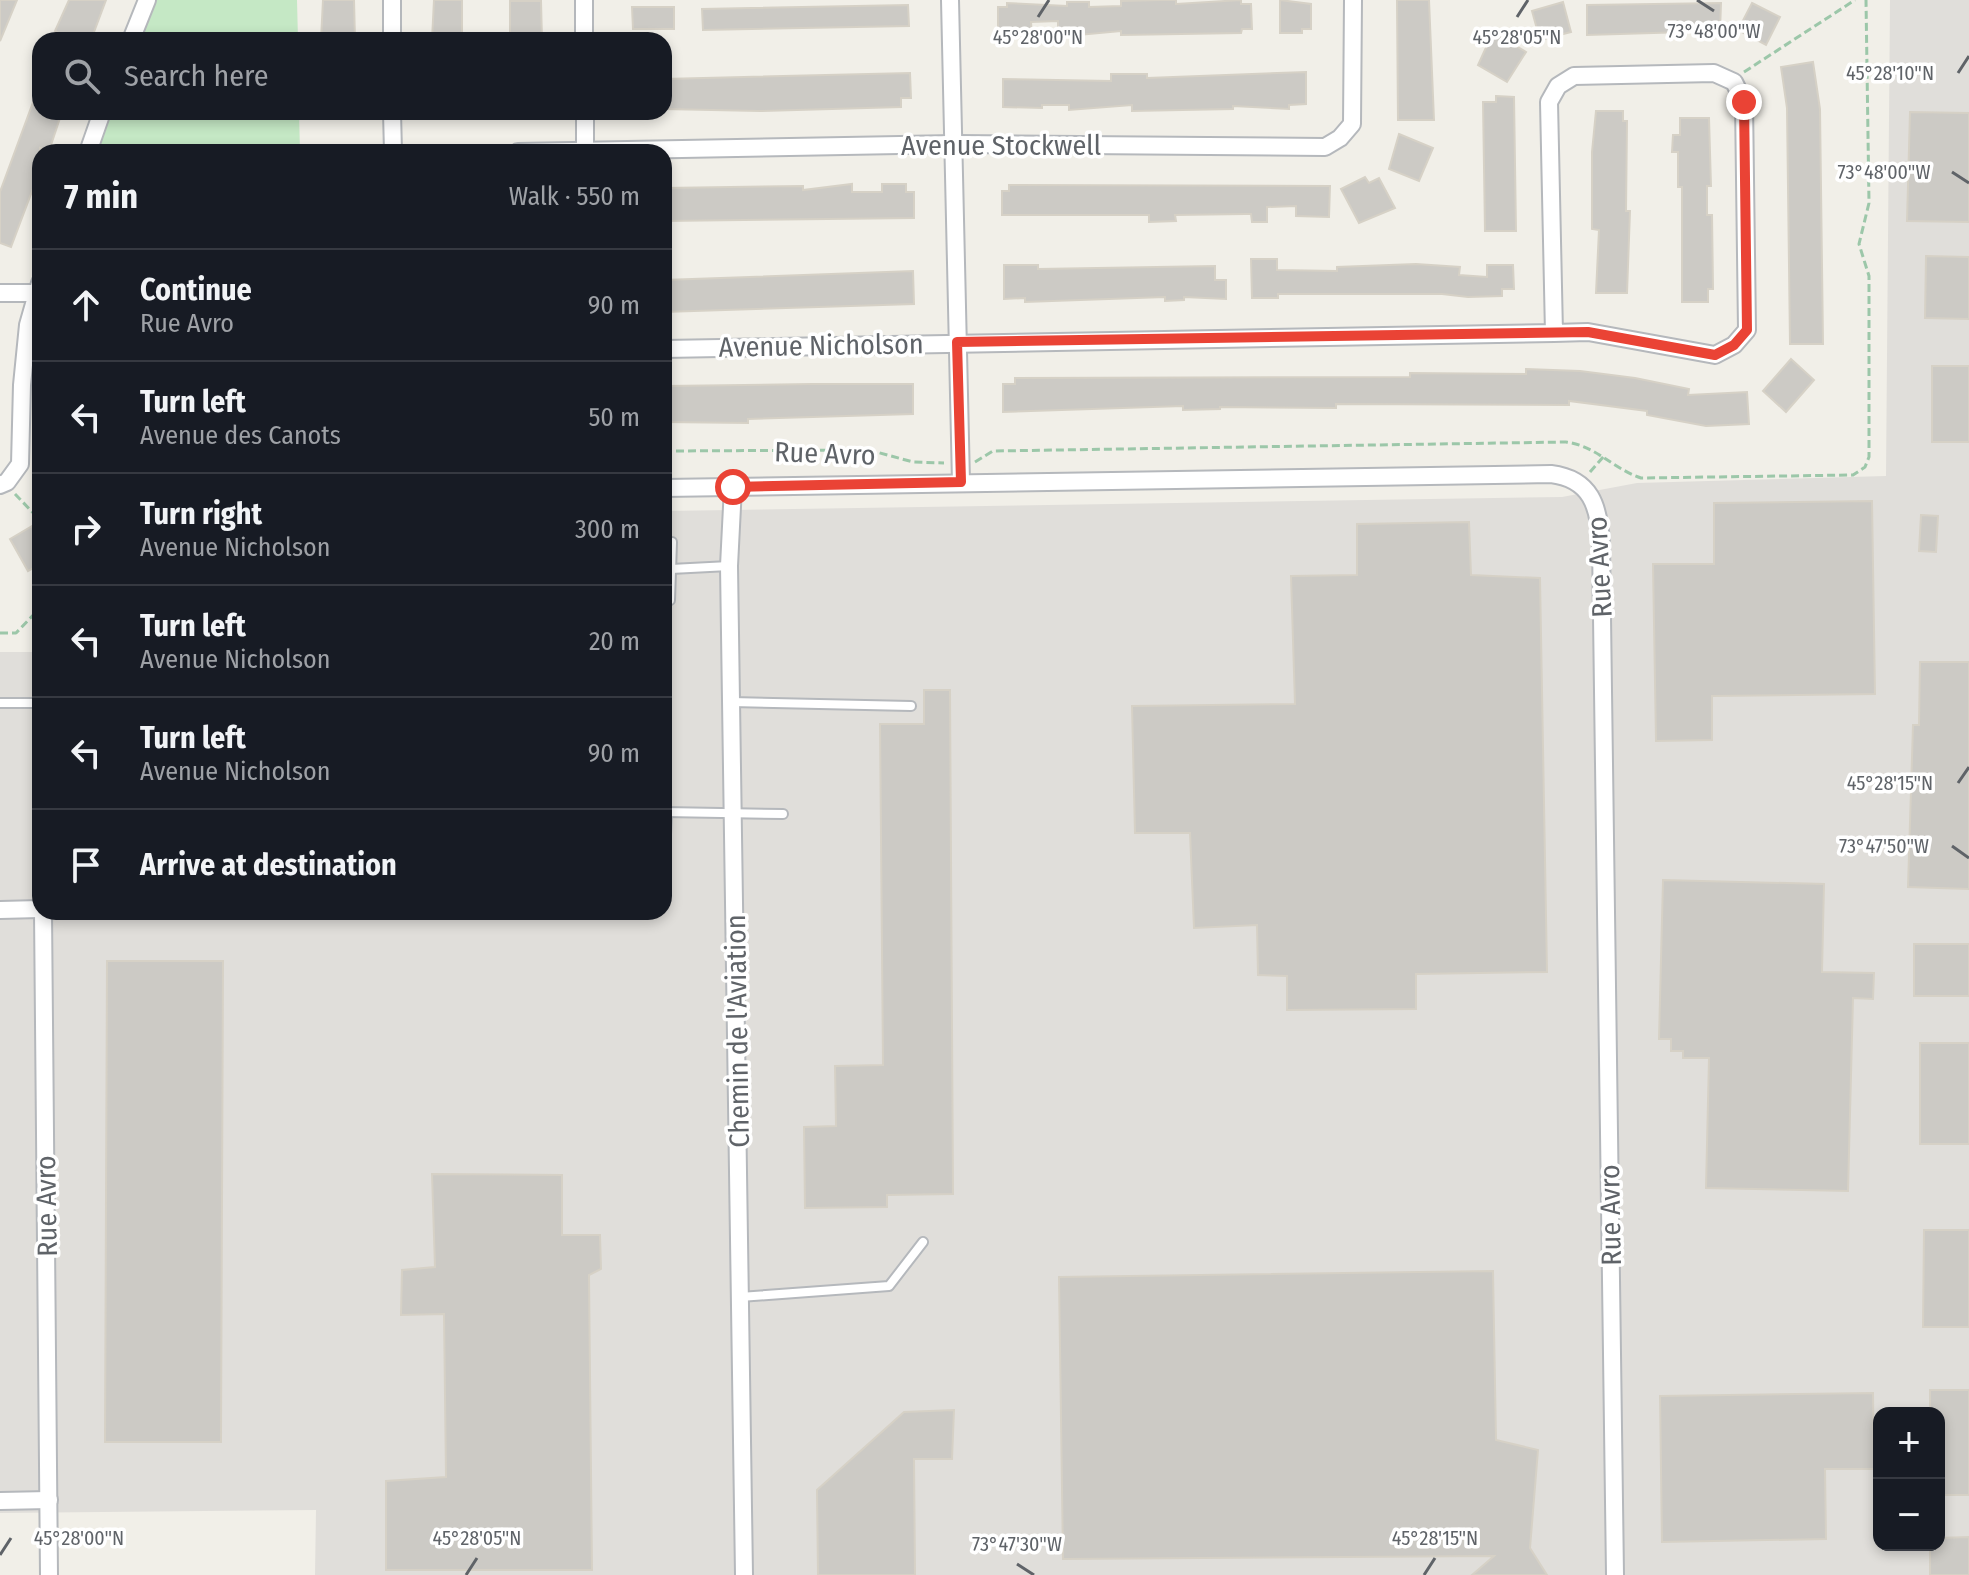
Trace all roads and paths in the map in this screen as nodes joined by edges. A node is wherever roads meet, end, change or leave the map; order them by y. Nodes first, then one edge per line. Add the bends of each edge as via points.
1 (147, 0) edge
2 (392, 0) edge
3 (584, 0) edge
4 (950, 0) edge
5 (1353, 0) edge
6 (1855, 0) edge
7 (1866, 0) edge
8 (134, 32) edge
9 (392, 32) edge
10 (584, 32) edge
11 (1743, 72) dead end
12 (99, 120) edge
13 (392, 120) edge
14 (585, 120) edge
15 (91, 144) edge
16 (393, 144) edge
17 (585, 144) edge
18 (955, 144) junction
19 (672, 148) edge
20 (32, 289) edge
21 (0, 293) edge
22 (32, 324) edge
23 (1554, 333) junction
24 (957, 342) junction
25 (672, 349) edge
26 (672, 451) edge
27 (937, 462) dead end
28 (977, 462) dead end
29 (961, 482) junction
30 (0, 485) edge
31 (733, 487) junction
32 (672, 488) edge
33 (15, 493) dead end
34 (32, 511) edge
35 (729, 566) junction
36 (672, 569) edge
37 (32, 616) edge
38 (0, 633) edge
39 (731, 702) junction
40 (0, 703) edge
41 (32, 703) edge
42 (911, 706) dead end
43 (672, 812) edge
44 (783, 814) dead end
45 (734, 815) junction
46 (0, 910) edge
47 (32, 911) edge
48 (41, 920) edge
49 (923, 1242) dead end
50 (740, 1297) junction
51 (49, 1500) junction
52 (0, 1501) edge
53 (49, 1575) edge
54 (744, 1575) edge
55 (1615, 1575) edge

1 - 8 street
2 - 9 street
3 - 10 street
4 - 18 street
5 - 18 street, Avenue Stockwell via 1352,124 1325,147
6 - 11 path
7 - 28 path via 1869,203 1859,244 1869,276 1869,457 1853,475 1641,478 1619,471 1587,445 1566,442 993,451
12 - 15 street
13 - 16 street
14 - 17 street
18 - 19 street, Avenue Stockwell
18 - 24 street
20 - 21 street
22 - 30 street via 22,385 20,464
23 - 23 street, Avenue Nicholson via 1588,332 1715,355 1747,330 1744,102 1734,82 1714,73 1574,76 1558,86 1549,102
23 - 24 street, Avenue Nicholson
24 - 25 street, Avenue Nicholson
24 - 29 street
26 - 27 path, Rue Avro via 869,450 913,462
29 - 31 street, Rue Avro
29 - 55 street, Rue Avro via 1551,474 1575,480 1592,496 1601,543
31 - 32 street, Rue Avro
31 - 35 street, Chemin de l'Aviation
33 - 34 path
35 - 36 lane
35 - 39 street, Chemin de l'Aviation
37 - 38 path via 16,633
39 - 42 lane
39 - 45 street, Chemin de l'Aviation
40 - 41 lane
43 - 45 lane
44 - 45 lane
45 - 50 street, Chemin de l'Aviation
46 - 47 street
48 - 51 street, Rue Avro
49 - 50 lane via 889,1286
50 - 54 street, Chemin de l'Aviation
51 - 52 street
51 - 53 street, Rue Avro

